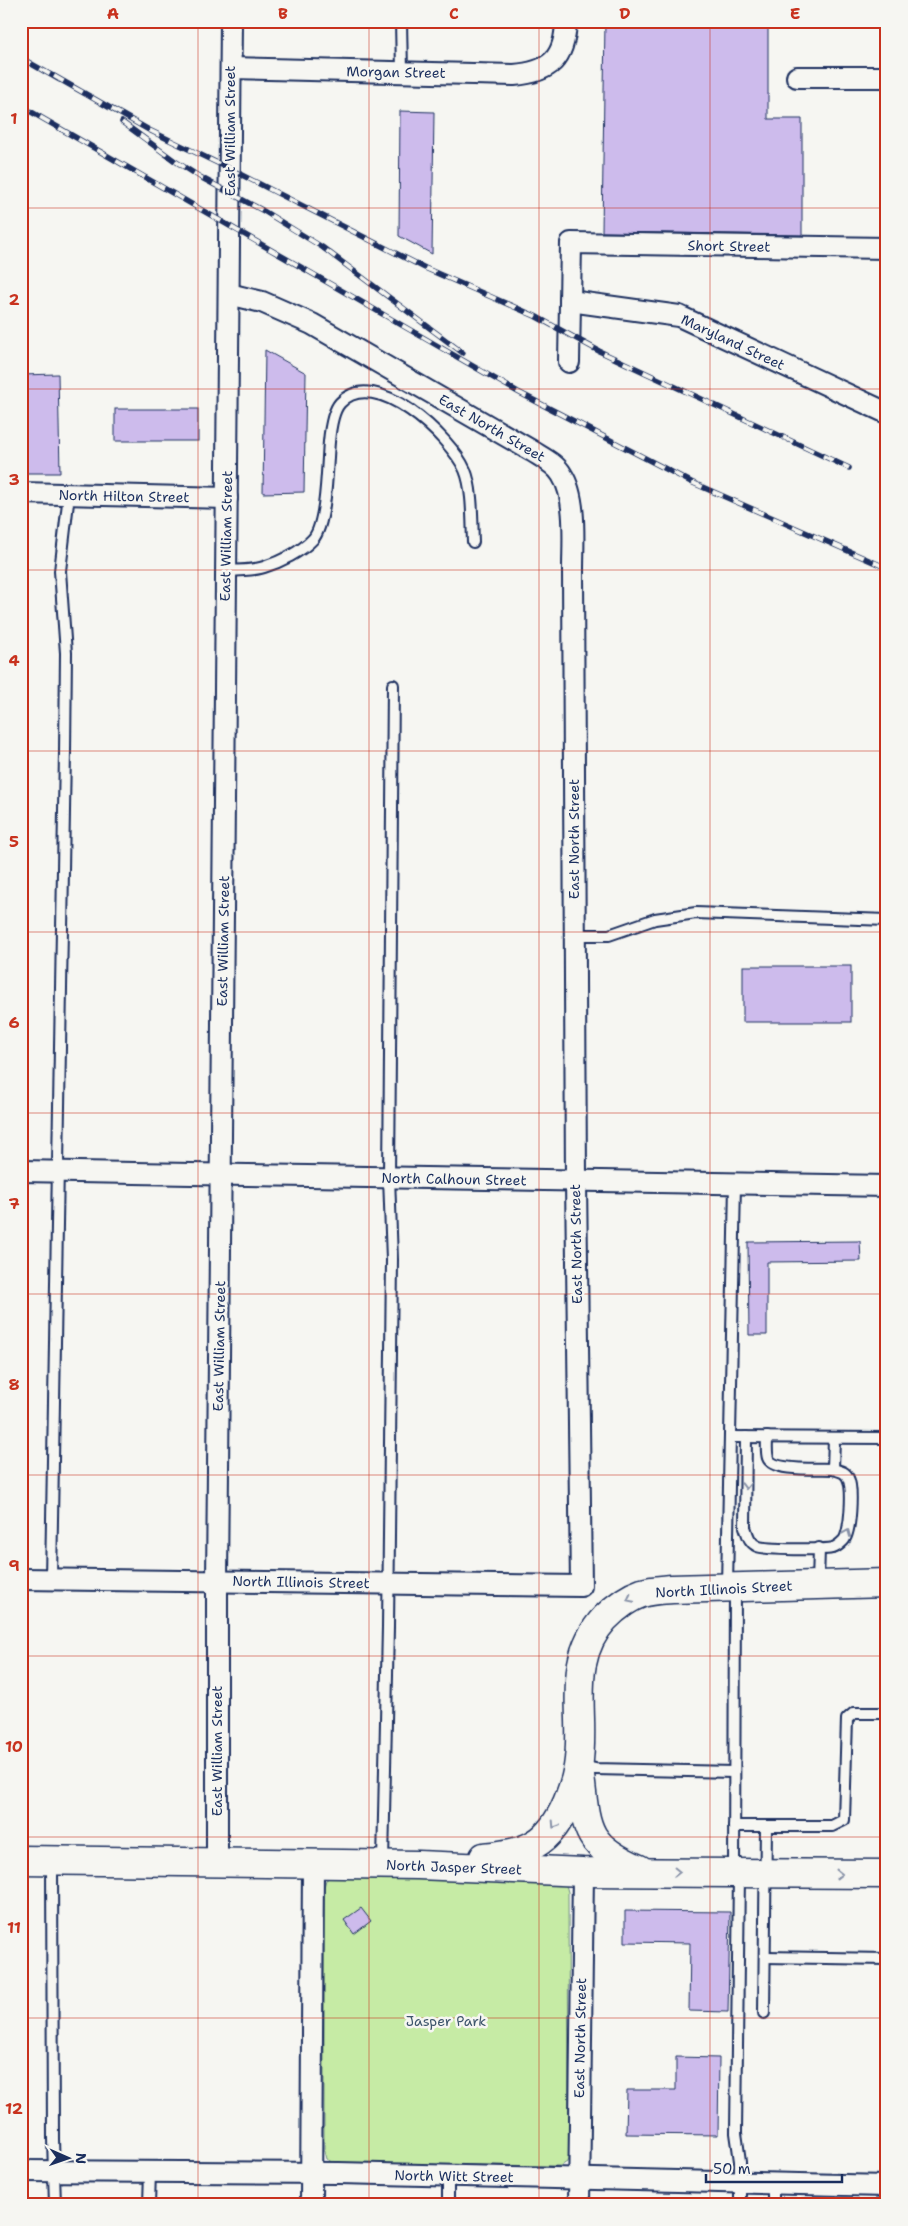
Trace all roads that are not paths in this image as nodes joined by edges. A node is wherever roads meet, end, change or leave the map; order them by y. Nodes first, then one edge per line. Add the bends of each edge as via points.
1 (231, 21) edge
2 (401, 21) edge
3 (566, 21) edge
4 (230, 68) junction
5 (402, 72) junction
6 (797, 77) dead end
7 (887, 77) edge
8 (887, 248) edge
9 (229, 294) junction
10 (570, 301) junction
11 (568, 362) dead end
12 (887, 413) edge
13 (21, 493) edge
14 (69, 494) junction
15 (227, 498) junction
16 (473, 542) dead end
17 (226, 571) junction
18 (394, 684) dead end
19 (887, 920) edge
20 (575, 936) junction
21 (21, 1171) edge
22 (58, 1172) junction
23 (220, 1174) junction
24 (389, 1177) junction
25 (576, 1181) junction
26 (735, 1184) junction
27 (887, 1186) edge
28 (730, 1437) junction
29 (746, 1437) junction
30 (768, 1438) junction
31 (834, 1438) junction
32 (887, 1438) edge
33 (833, 1469) junction
34 (819, 1548) junction
35 (21, 1579) edge
36 (51, 1579) junction
37 (217, 1581) junction
38 (388, 1583) junction
39 (887, 1583) edge
40 (818, 1585) junction
41 (581, 1586) joint
42 (731, 1587) junction
43 (887, 1713) edge
44 (578, 1766) junction
45 (734, 1772) junction
46 (734, 1826) junction
47 (766, 1826) junction
48 (21, 1860) edge
49 (52, 1860) junction
50 (218, 1861) junction
51 (313, 1863) junction
52 (383, 1864) junction
53 (418, 1864) junction
54 (583, 1872) junction
55 (646, 1872) junction
56 (736, 1873) junction
57 (766, 1873) junction
58 (887, 1874) edge
59 (765, 1957) junction
60 (887, 1959) edge
61 (764, 2013) dead end
62 (21, 2171) edge
63 (53, 2171) junction
64 (150, 2172) junction
65 (311, 2173) junction
66 (448, 2176) junction
67 (579, 2178) junction
68 (740, 2183) junction
69 (773, 2184) junction
70 (887, 2186) edge
71 (55, 2205) edge
72 (150, 2205) edge
73 (311, 2205) edge
74 (448, 2205) edge
75 (579, 2205) edge
76 (740, 2205) edge
77 (773, 2205) edge

1 - 4 street, East William Street
2 - 5 lane
3 - 5 street, Morgan Street via 563,42 556,58 533,74
4 - 5 street, Morgan Street
4 - 9 street, East William Street
6 - 7 street
8 - 10 street, Short Street via 571,244
9 - 15 street, East William Street
9 - 20 street, East North Street via 262,302 312,324 552,463 563,475 572,522
10 - 11 street
10 - 12 street, Maryland Street via 679,316
13 - 14 street, North Hilton Street
14 - 15 street, North Hilton Street
14 - 22 lane via 60,571 66,653
15 - 17 street, East William Street
16 - 17 lane via 465,471 451,447 434,428 400,403 377,393 353,394 340,403 334,416 326,490 314,538 298,551 263,568
17 - 23 street, East William Street
18 - 24 lane
19 - 20 lane via 696,914 656,919 609,936
20 - 25 street, East North Street
21 - 22 street, North Calhoun Street
22 - 23 street, North Calhoun Street
22 - 36 lane
23 - 24 street, North Calhoun Street
23 - 37 street, East William Street
24 - 25 street, North Calhoun Street
24 - 38 lane via 392,1260
25 - 26 street, North Calhoun Street
25 - 41 street, East North Street
26 - 27 street, North Calhoun Street
26 - 28 lane
28 - 29 lane
28 - 42 lane
29 - 30 lane
29 -> 34 lane via 746,1527 750,1541 769,1549
30 - 31 lane
30 - 33 lane via 767,1457 779,1467
31 - 32 lane
31 - 33 lane
34 -> 33 lane via 833,1548 843,1541 850,1524 849,1479 844,1472
34 - 40 lane
35 - 36 street, North Illinois Street
36 - 37 street, North Illinois Street
37 - 38 street, North Illinois Street
37 - 50 street, East William Street
38 - 41 street, North Illinois Street
38 - 52 lane
39 - 40 street, North Illinois Street
40 - 42 street, North Illinois Street
42 -> 44 street, North Illinois Street via 644,1593 616,1606 602,1621 583,1653
42 - 45 lane
43 - 47 lane via 854,1713 847,1718 844,1820 832,1826
44 - 45 lane
44 -> 53 street, North Illinois Street via 563,1813 550,1833 534,1845 493,1856
44 - 55 street via 587,1823 594,1840 605,1852
45 - 46 lane
46 - 47 lane
46 - 56 lane
47 - 57 lane
48 - 49 street, North Jasper Street
49 - 50 street, North Jasper Street
49 - 63 lane
50 - 51 street, North Jasper Street
51 - 52 street, North Jasper Street
51 - 65 street
52 - 53 street, North Jasper Street
53 - 54 street, North Jasper Street
54 - 55 street, North Jasper Street
54 - 67 street, East North Street
55 -> 56 street, North Jasper Street
56 - 57 street, North Jasper Street
56 - 68 lane via 736,2133
57 -> 58 street, North Jasper Street
57 - 59 lane
59 - 60 lane
59 - 61 lane
62 - 63 street, North Witt Street
63 - 64 street, North Witt Street
63 - 71 lane
64 - 65 street, North Witt Street
64 - 72 lane
65 - 66 street, North Witt Street
65 - 73 street
66 - 67 street, North Witt Street
66 - 74 lane
67 - 68 street, North Witt Street
67 - 75 street, East North Street
68 - 69 street, North Witt Street
68 - 76 lane
69 - 70 street, North Witt Street
69 - 77 lane

